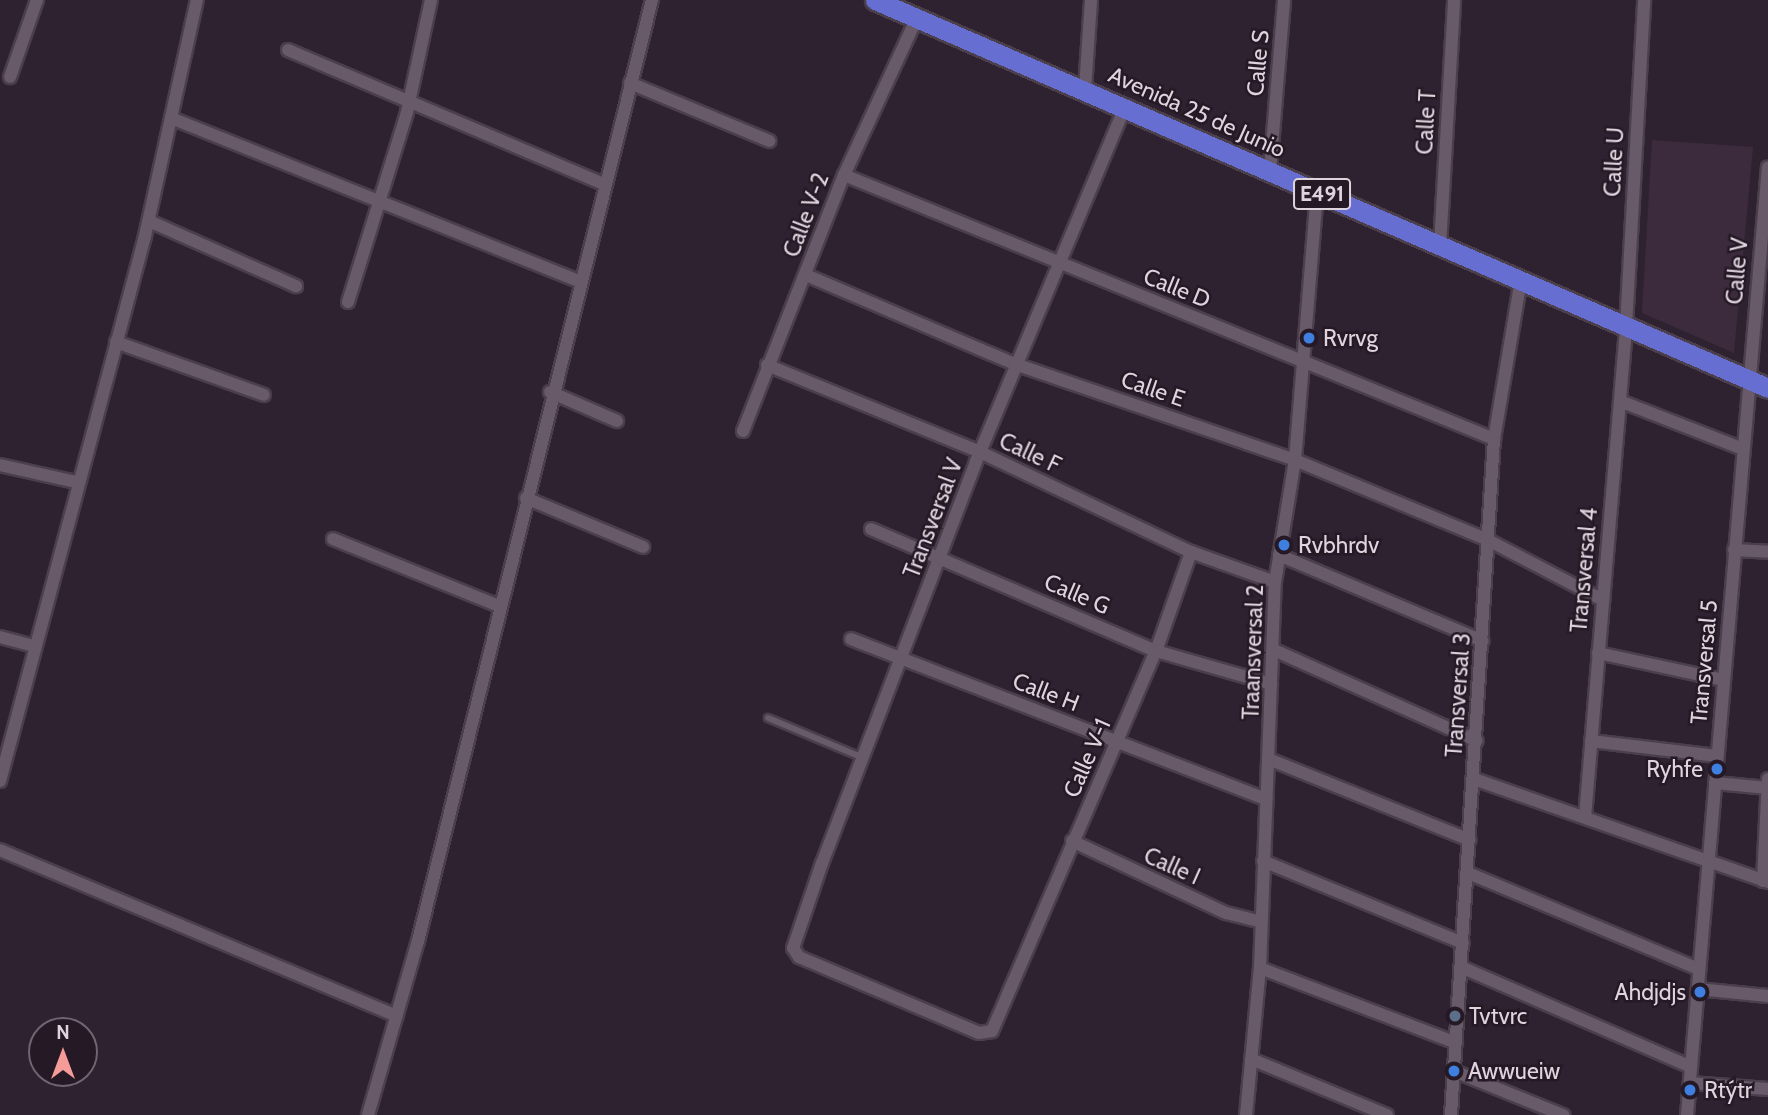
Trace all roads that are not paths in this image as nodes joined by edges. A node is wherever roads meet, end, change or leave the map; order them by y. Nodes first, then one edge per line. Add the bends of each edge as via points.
1 (37, 0) edge
2 (197, 0) edge
3 (431, 0) edge
4 (652, 0) edge
5 (874, 0) edge
6 (1091, 0) edge
7 (1284, 0) edge
8 (1454, 0) edge
9 (1644, 0) edge
10 (916, 18) junction
11 (288, 50) dead end
12 (10, 76) dead end
13 (630, 83) junction
14 (1085, 89) junction
15 (409, 100) junction
16 (1125, 107) junction
17 (171, 118) junction
18 (769, 141) dead end
19 (1768, 167) edge
20 (1270, 171) junction
21 (844, 175) junction
22 (602, 183) junction
23 (1317, 192) junction
24 (379, 202) junction
25 (149, 221) junction
26 (1440, 246) junction
27 (1058, 263) junction
28 (806, 275) junction
29 (1521, 280) junction
30 (578, 281) junction
31 (296, 286) dead end
32 (348, 302) dead end
33 (1626, 326) junction
34 (116, 342) junction
35 (1302, 361) junction
36 (1016, 364) junction
37 (767, 365) junction
38 (1749, 379) junction
39 (1768, 388) edge
40 (550, 392) junction
41 (264, 395) dead end
42 (1620, 401) junction
43 (617, 422) dead end
44 (743, 431) dead end
45 (1494, 439) junction
46 (1743, 449) junction
47 (980, 452) junction
48 (1295, 460) junction
49 (0, 465) edge
50 (76, 482) junction
51 (526, 498) junction
52 (871, 529) dead end
53 (333, 540) dead end
54 (1488, 540) junction
55 (643, 547) dead end
56 (1734, 550) junction
57 (1191, 552) junction
58 (1768, 552) edge
59 (1279, 555) junction
60 (944, 558) junction
61 (1275, 582) junction
62 (1603, 600) junction
63 (499, 606) junction
64 (0, 637) edge
65 (851, 639) dead end
66 (1483, 641) junction
67 (34, 646) junction
68 (1274, 650) junction
69 (1156, 651) junction
70 (1598, 653) junction
71 (904, 661) junction
72 (1724, 680) junction
73 (1272, 684) junction
74 (768, 718) dead end
75 (1477, 741) junction
76 (1591, 741) junction
77 (1118, 742) junction
78 (1717, 756) junction
79 (863, 758) junction
80 (1271, 760) junction
81 (1, 772) edge
82 (1474, 779) junction
83 (1768, 779) edge
84 (1715, 783) junction
85 (1768, 788) edge
86 (1266, 799) junction
87 (1585, 817) junction
88 (1470, 839) junction
89 (1072, 841) junction
90 (0, 850) edge
91 (1263, 861) junction
92 (1708, 864) junction
93 (1468, 873) junction
94 (1766, 882) edge
95 (1259, 921) junction
96 (1463, 943) junction
97 (793, 948) joint
98 (1461, 967) junction
99 (1260, 968) junction
100 (1699, 969) junction
101 (1698, 989) junction
102 (1768, 996) edge
103 (397, 1016) junction
104 (1456, 1043) junction
105 (1251, 1059) junction
106 (1691, 1067) junction
107 (1454, 1071) junction
108 (1689, 1083) junction
109 (1768, 1089) edge
110 (368, 1115) edge
111 (1246, 1115) edge
112 (1387, 1115) edge
113 (1451, 1115) edge
114 (1563, 1115) edge
115 (1687, 1115) edge

1 - 12 street
2 - 17 street
3 - 15 street
4 - 13 street
5 - 10 highway, Avenida 25 de Junio / E491
6 - 14 street
7 - 20 street, Calle S
8 - 26 street, Calle T
9 - 33 street, Calle U
10 - 14 highway, Avenida 25 de Junio / E491
10 - 21 street, Calle V-2
11 - 15 street
13 - 18 street
13 - 22 street
14 - 16 highway, Avenida 25 de Junio / E491
15 - 22 street
15 - 24 street
16 - 20 highway, Avenida 25 de Junio / E491
16 - 27 street, Transversal V
17 - 24 street
17 - 25 street
19 - 38 street, Calle V
20 - 23 highway, Avenida 25 de Junio / E491
21 - 27 street, Calle D
21 - 28 street, Calle V-2
22 - 30 street
23 - 26 highway, Avenida 25 de Junio / E491
23 - 35 street, Traansversal 2
24 - 30 street
24 - 32 street
25 - 31 street
25 - 34 street
26 - 29 highway, Avenida 25 de Junio / E491
27 - 35 street, Calle D
27 - 36 street, Transversal V
28 - 36 street, Calle E
28 - 37 street, Calle V-2
29 - 33 highway, Avenida 25 de Junio / E491
29 - 45 street, Transversal 3
30 - 40 street
33 - 38 highway, Avenida 25 de Junio / E491
33 - 42 street, Transversal 4
34 - 41 street
34 - 50 street
35 - 45 street, Calle D
35 - 48 street, Traansversal 2
36 - 47 street, Transversal V
36 - 48 street, Calle E
37 - 44 street, Calle V-2
37 - 47 street, Calle F
38 - 39 highway, Avenida 25 de Junio / E491
38 - 46 street, Transversal 5
40 - 43 street
40 - 51 street
42 - 46 street
42 - 62 street, Transversal 4
45 - 54 street, Transversal 3
46 - 56 street, Transversal 5
47 - 57 street, Calle F
47 - 60 street, Transversal V
48 - 54 street, Calle E
48 - 59 street, Traansversal 2
49 - 50 street
50 - 67 street
51 - 55 street
51 - 63 street
52 - 60 street, Calle G
53 - 63 street
54 - 62 street, Calle E
54 - 66 street, Transversal 3
56 - 58 street
56 - 72 street, Transversal 5
57 - 61 street, Calle F
57 - 69 street, Calle V-1
59 - 61 street, Traansversal 2
59 - 66 street
60 - 69 street, Calle G
60 - 71 street, Transversal V
61 - 68 street, Traansversal 2
62 - 70 street, Transversal 4
63 - 103 street
64 - 67 street
65 - 71 street, Calle H
66 - 75 street, Transversal 3
67 - 81 street
68 - 73 street, Traansversal 2
68 - 75 street
69 - 73 street, Calle G
69 - 77 street, Calle V-1
70 - 72 street
70 - 76 street, Transversal 4
71 - 77 street, Calle H
71 - 79 street, Transversal V
72 - 78 street, Transversal 5
73 - 80 street, Traansversal 2
74 - 79 lane
75 - 82 street, Transversal 3
76 - 78 street
76 - 87 street, Transversal 4
77 - 86 street, Calle H
77 - 89 street, Calle V-1
78 - 84 street, Transversal 5
79 - 97 street, Transversal V
80 - 86 street, Traansversal 2
80 - 88 street
82 - 87 street
82 - 88 street, Transversal 3
83 - 85 street
84 - 85 street
84 - 92 street, Transversal 5
85 - 94 street
86 - 91 street, Traansversal 2
87 - 92 street
88 - 93 street, Transversal 3
89 - 95 street, Calle I via 1226,913
89 - 97 street, Calle V-1 via 998,1024 979,1033 832,974
90 - 103 street
91 - 95 street, Traansversal 2
91 - 96 street
92 - 94 street
92 - 100 street, Transversal 5
93 - 96 street, Transversal 3
93 - 100 street
95 - 99 street, Traansversal 2
96 - 98 street, Transversal 3
98 - 104 street, Transversal 3
98 - 106 street
99 - 104 street
99 - 105 street, Traansversal 2
100 - 101 street, Transversal 5
101 - 102 street
101 - 106 street, Transversal 5
103 - 110 street
104 - 107 street, Transversal 3
105 - 111 street, Traansversal 2
105 - 112 street
106 - 108 street, Transversal 5
107 - 113 street, Transversal 3
107 - 114 street
108 - 109 street
108 - 115 street, Transversal 5

